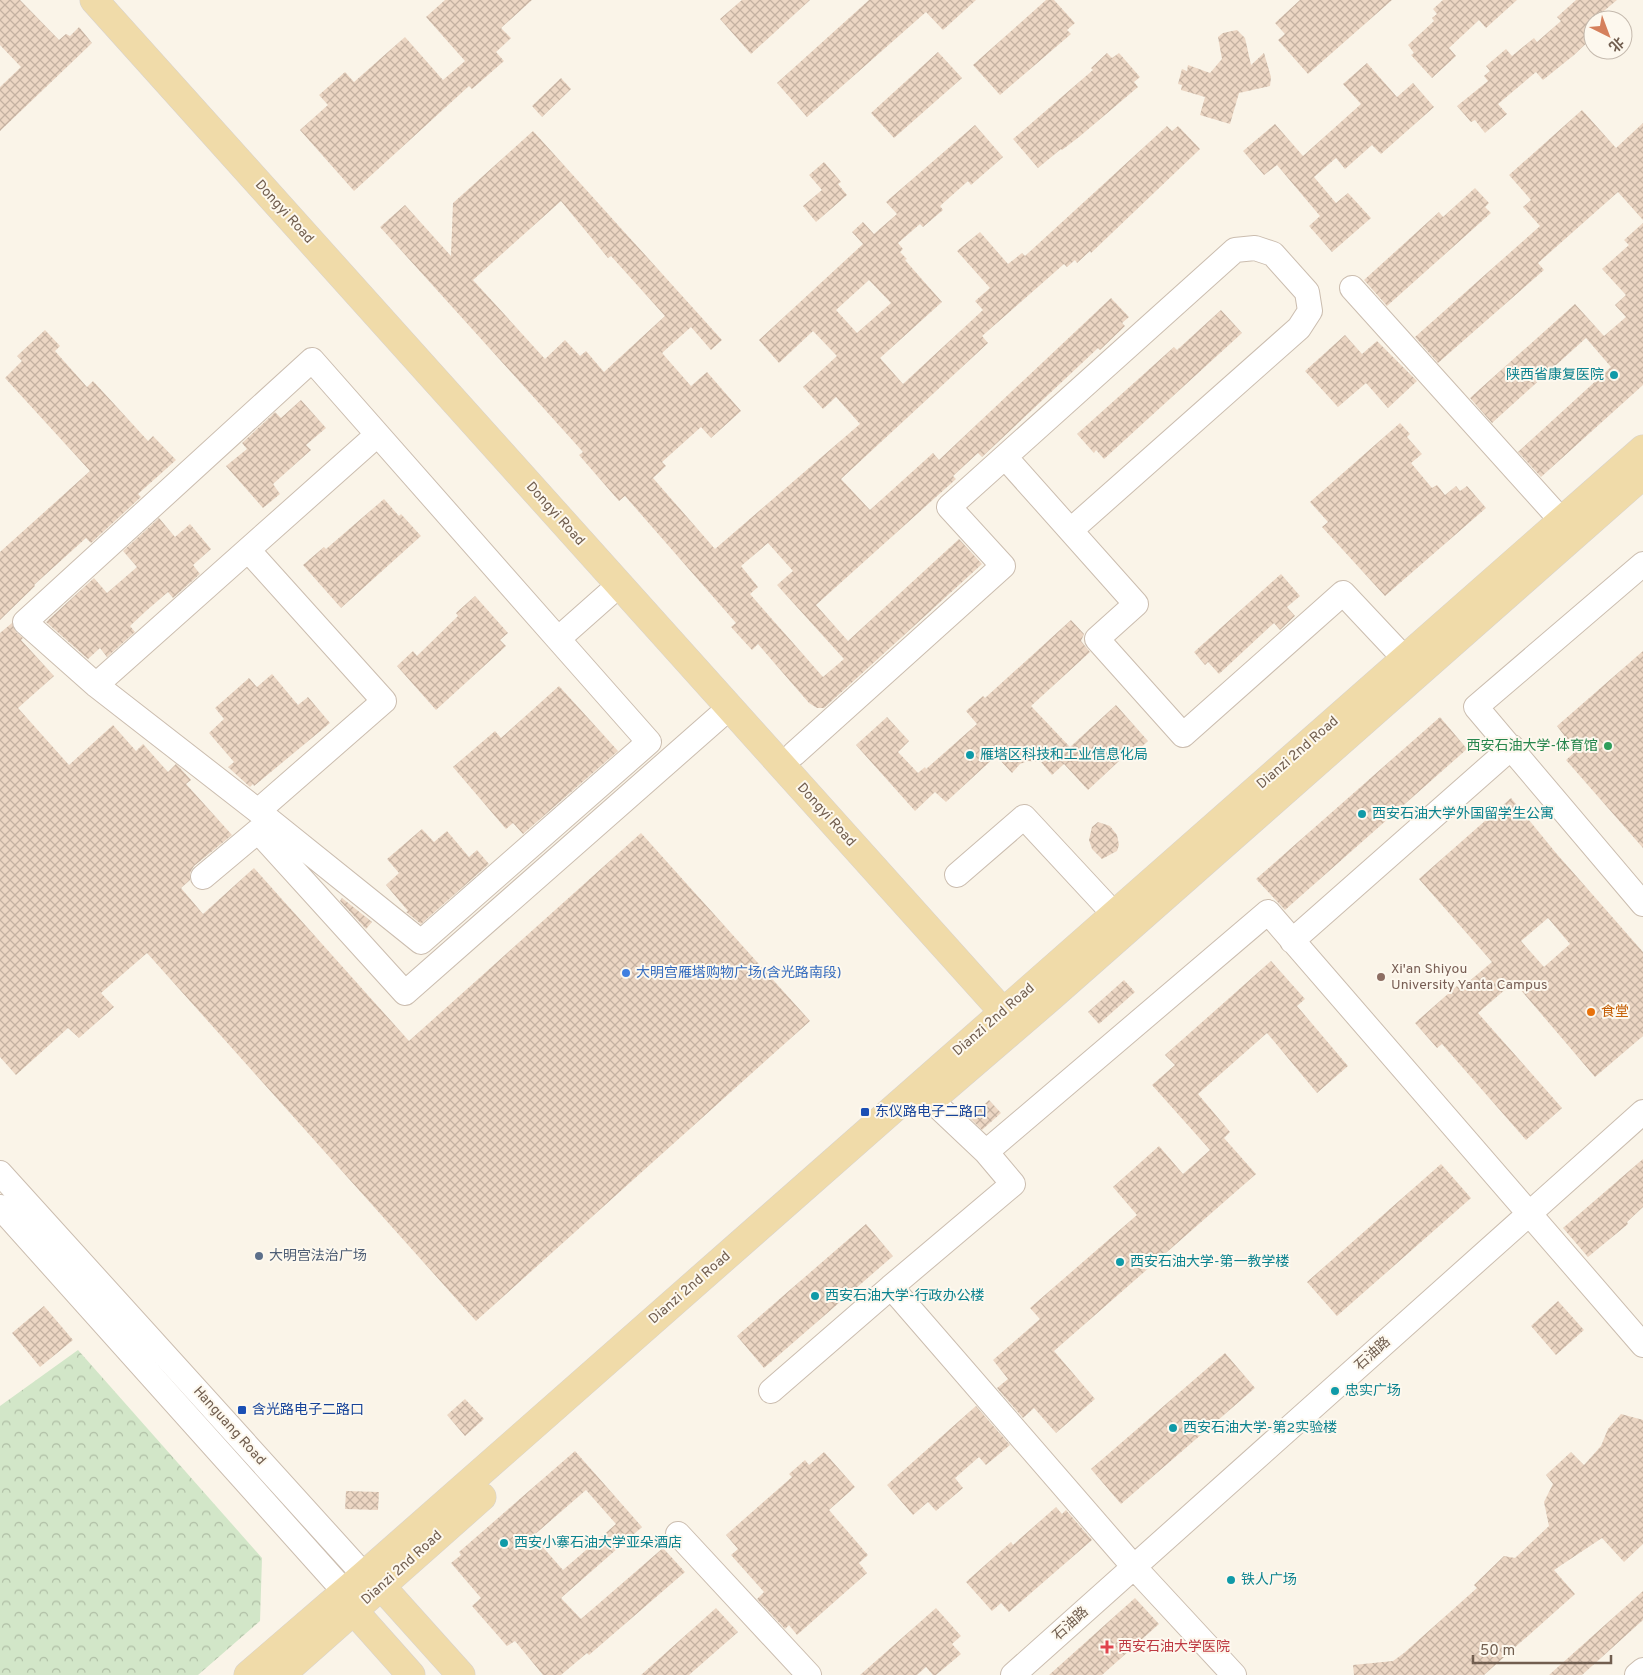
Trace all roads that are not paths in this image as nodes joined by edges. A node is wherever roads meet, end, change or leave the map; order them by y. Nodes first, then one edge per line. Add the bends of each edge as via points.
1 (94, 0) edge
2 (118, 0) edge
3 (1352, 288) dead end
4 (377, 434) junction
5 (1643, 449) edge
6 (1005, 456) junction
7 (1643, 476) edge
8 (1562, 521) junction
9 (1071, 530) junction
10 (248, 550) junction
11 (1643, 564) edge
12 (618, 584) junction
13 (558, 639) junction
14 (1404, 659) junction
15 (96, 685) junction
16 (729, 708) junction
17 (1512, 747) junction
18 (794, 754) junction
19 (258, 811) junction
20 (957, 875) dead end
21 (204, 877) dead end
22 (1643, 904) edge
23 (1114, 915) junction
24 (1292, 941) junction
25 (1016, 1014) junction
26 (931, 1100) junction
27 (1643, 1112) edge
28 (986, 1152) junction
29 (0, 1173) edge
30 (0, 1207) edge
31 (1528, 1216) junction
32 (892, 1287) junction
33 (1643, 1345) edge
34 (771, 1391) dead end
35 (678, 1534) dead end
36 (1134, 1567) junction
37 (361, 1591) junction
38 (1643, 1670) edge
39 (248, 1675) edge
40 (280, 1675) edge
41 (411, 1675) edge
42 (461, 1675) edge
43 (809, 1675) edge
44 (1013, 1675) edge
45 (1234, 1675) edge
46 (1638, 1675) edge

1 - 12 main road, Dongyi Road
2 - 18 main road, Dongyi Road
3 - 8 street
4 - 10 street
4 - 13 street
4 - 15 street via 312,360 24,622
5 - 8 main road, Dianzi 2nd Road
6 - 9 street
6 - 9 street via 1235,250 1255,248 1274,254 1307,292 1310,311 1299,328
6 - 18 street via 949,507 1003,566
7 - 25 main road, Dianzi 2nd Road
8 - 14 main road, Dianzi 2nd Road
9 - 14 street via 1136,604 1097,639 1183,735 1343,593
10 - 15 street
10 - 19 street via 384,701
11 - 17 street via 1476,707
12 - 13 street
12 - 16 main road, Dongyi Road
13 - 19 street via 650,742 421,942
14 - 23 main road, Dianzi 2nd Road
15 - 19 street
16 - 21 street via 405,993 258,831
16 - 25 main road, Dongyi Road
17 - 22 street
17 - 24 street
18 - 25 main road, Dongyi Road
20 - 23 street via 1024,817
23 - 25 main road, Dianzi 2nd Road
24 - 28 street via 1268,912
24 - 31 street
25 - 26 main road, Dianzi 2nd Road
25 - 37 main road, Dianzi 2nd Road
26 - 28 street
26 - 37 main road, Dianzi 2nd Road
27 - 31 street, 石油路
28 - 32 street via 1014,1184
29 - 37 street, Hanguang Road
30 - 37 street, Hanguang Road
31 - 33 street
31 - 36 street, 石油路
32 - 34 street
32 - 36 street
35 - 43 street
36 - 44 street, 石油路
36 - 45 street
37 - 39 main road
37 - 40 main road
37 - 41 main road, Hanguang Road
37 - 42 main road, Hanguang Road
38 - 46 street

